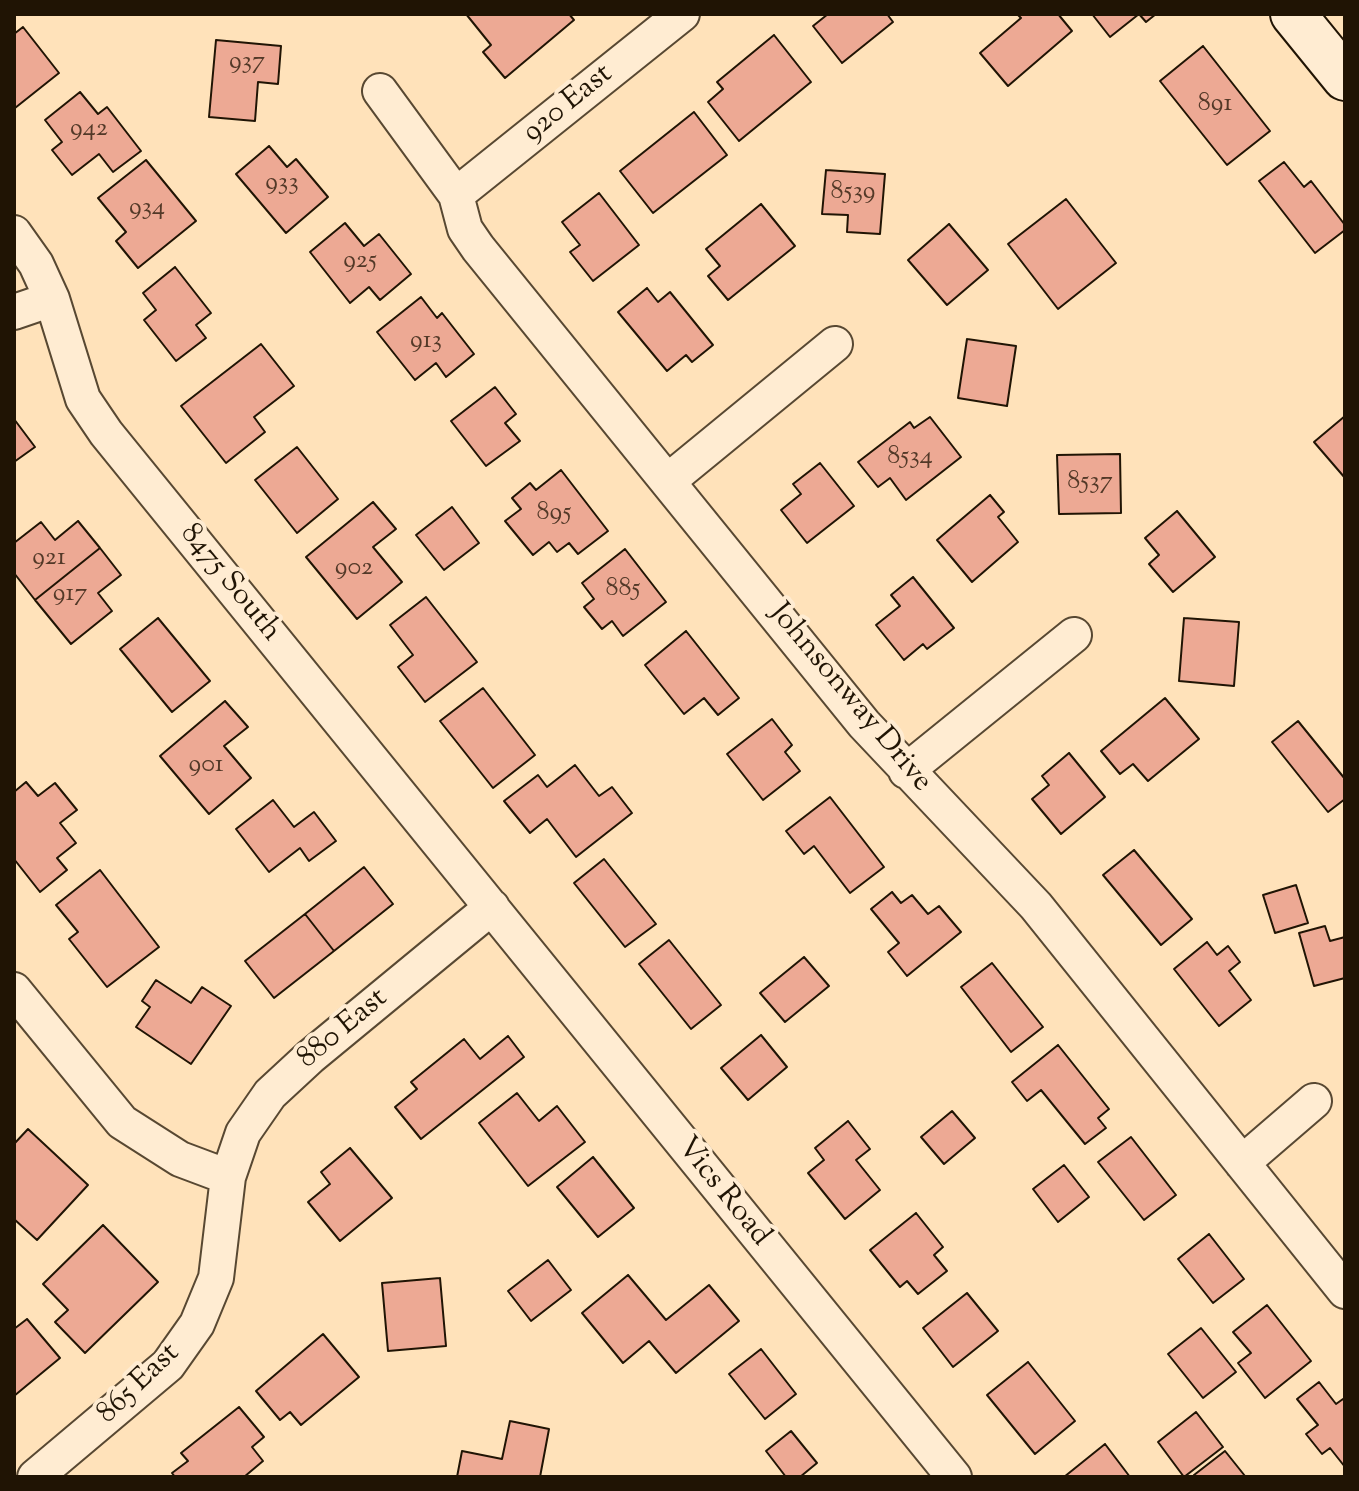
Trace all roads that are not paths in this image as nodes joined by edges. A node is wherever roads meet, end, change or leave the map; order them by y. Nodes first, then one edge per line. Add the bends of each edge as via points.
1 (682, 14) edge
2 (1293, 14) edge
3 (1345, 78) edge
4 (380, 91) dead end
5 (456, 195) junction
6 (14, 233) edge
7 (52, 299) junction
8 (14, 312) edge
9 (835, 344) dead end
10 (668, 481) junction
11 (1074, 635) dead end
12 (906, 771) junction
13 (492, 907) junction
14 (14, 990) edge
15 (1314, 1101) dead end
16 (1242, 1163) junction
17 (228, 1177) junction
18 (1345, 1291) edge
19 (35, 1477) edge
20 (954, 1477) edge

1 - 5 street, 920 East
2 - 3 main road
4 - 5 street, Johnsonway Drive
5 - 10 street, Johnsonway Drive via 465,229 478,248
6 - 7 street, 8475 South
7 - 8 street
7 - 13 street, 8475 South via 83,399 106,433
9 - 10 street
10 - 12 street, Johnsonway Drive
11 - 12 street
12 - 16 street, Johnsonway Drive via 1036,906
13 - 17 street, 880 East via 270,1094 243,1133
13 - 20 street, Vics Road
14 - 17 street via 122,1122 180,1159
15 - 16 street
16 - 18 street, Johnsonway Drive
17 - 19 street, 865 East via 216,1278 197,1324 168,1365

